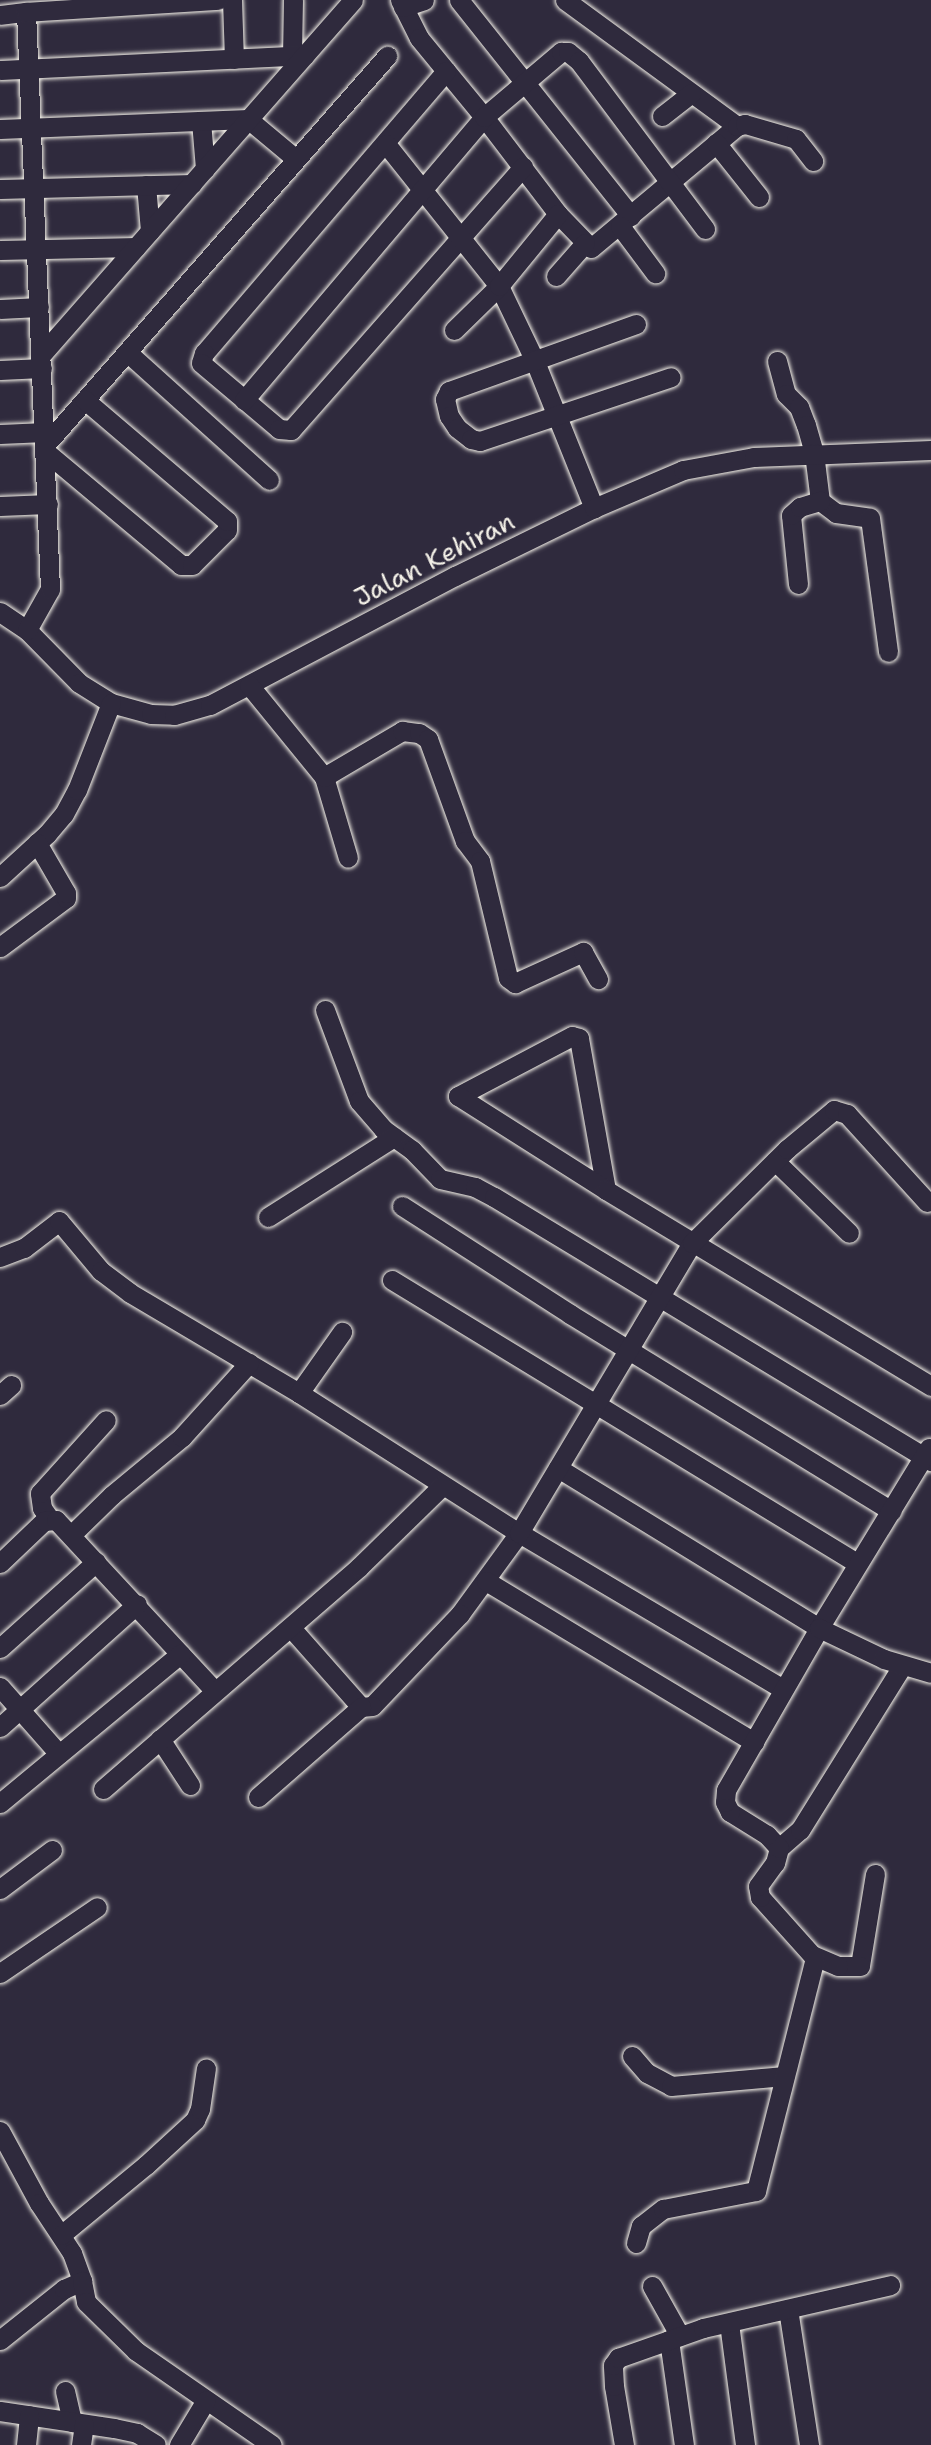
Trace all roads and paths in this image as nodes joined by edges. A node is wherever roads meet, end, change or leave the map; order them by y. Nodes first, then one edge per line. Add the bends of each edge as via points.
1 (218, 0) edge
2 (232, 0) edge
3 (293, 0) edge
4 (354, 0) edge
5 (424, 0) edge
6 (459, 0) edge
7 (565, 0) edge
8 (175, 1) edge
9 (402, 4) edge
10 (26, 12) junction
11 (0, 15) edge
12 (298, 56) junction
13 (387, 56) dead end
14 (234, 59) junction
15 (28, 69) junction
16 (0, 71) edge
17 (446, 71) junction
18 (525, 83) junction
19 (691, 93) junction
20 (662, 116) dead end
21 (484, 117) junction
22 (248, 119) junction
23 (201, 121) junction
24 (737, 126) junction
25 (31, 128) junction
26 (0, 130) edge
27 (716, 143) junction
28 (386, 144) junction
29 (296, 159) junction
30 (813, 161) dead end
31 (523, 167) junction
32 (198, 176) junction
33 (671, 182) junction
34 (146, 185) junction
35 (34, 188) junction
36 (0, 189) edge
37 (424, 189) junction
38 (759, 197) dead end
39 (558, 214) junction
40 (626, 221) junction
41 (705, 229) dead end
42 (150, 231) junction
43 (462, 236) junction
44 (585, 243) junction
45 (136, 247) junction
46 (37, 249) junction
47 (0, 250) edge
48 (655, 273) dead end
49 (556, 276) dead end
50 (499, 286) junction
51 (39, 307) junction
52 (0, 309) edge
53 (636, 324) dead end
54 (454, 330) dead end
55 (127, 352) junction
56 (534, 359) junction
57 (42, 361) junction
58 (777, 361) dead end
59 (0, 370) edge
60 (671, 377) dead end
61 (85, 400) junction
62 (244, 400) junction
63 (558, 418) junction
64 (0, 434) edge
65 (46, 443) junction
66 (931, 450) edge
67 (814, 453) junction
68 (269, 480) dead end
69 (820, 501) junction
70 (48, 504) junction
71 (0, 506) edge
72 (594, 508) junction
73 (798, 584) dead end
74 (0, 612) edge
75 (27, 630) junction
76 (888, 652) dead end
77 (249, 685) junction
78 (111, 703) junction
79 (324, 777) junction
80 (37, 843) junction
81 (348, 858) dead end
82 (0, 877) edge
83 (0, 947) edge
84 (597, 979) dead end
85 (325, 1010) dead end
86 (394, 1136) junction
87 (775, 1161) junction
88 (606, 1190) junction
89 (927, 1202) dead end
90 (402, 1206) dead end
91 (268, 1217) dead end
92 (849, 1233) dead end
93 (692, 1243) junction
94 (0, 1256) edge
95 (392, 1280) dead end
96 (661, 1297) junction
97 (342, 1332) dead end
98 (631, 1350) junction
99 (250, 1363) junction
100 (931, 1386) edge
101 (299, 1393) junction
102 (596, 1404) junction
103 (106, 1420) dead end
104 (929, 1454) edge
105 (558, 1468) junction
106 (442, 1486) junction
107 (891, 1511) junction
108 (49, 1518) junction
109 (519, 1533) junction
110 (71, 1535) junction
111 (0, 1563) edge
112 (96, 1563) junction
113 (857, 1563) junction
114 (486, 1581) junction
115 (137, 1604) junction
116 (291, 1628) junction
117 (819, 1628) junction
118 (0, 1647) edge
119 (180, 1654) junction
120 (902, 1666) junction
121 (931, 1673) edge
122 (0, 1687) edge
123 (783, 1689) junction
124 (215, 1691) junction
125 (361, 1707) junction
126 (21, 1711) junction
127 (0, 1727) edge
128 (160, 1739) junction
129 (754, 1742) junction
130 (59, 1754) junction
131 (190, 1786) dead end
132 (103, 1789) dead end
133 (258, 1797) dead end
134 (0, 1803) edge
135 (779, 1848) junction
136 (52, 1850) dead end
137 (875, 1874) dead end
138 (0, 1889) edge
139 (97, 1907) dead end
140 (815, 1957) junction
141 (0, 1973) edge
142 (632, 2056) dead end
143 (206, 2068) dead end
144 (785, 2076) junction
145 (0, 2131) edge
146 (61, 2235) junction
147 (636, 2243) dead end
148 (82, 2281) junction
149 (890, 2285) dead end
150 (652, 2286) dead end
151 (789, 2309) junction
152 (729, 2323) junction
153 (674, 2338) junction
154 (0, 2340) edge
155 (65, 2392) dead end
156 (206, 2400) junction
157 (0, 2410) edge
158 (29, 2415) junction
159 (78, 2423) junction
160 (136, 2439) edge
161 (26, 2445) edge
162 (81, 2445) edge
163 (156, 2445) edge
164 (178, 2445) edge
165 (271, 2445) edge
166 (624, 2445) edge
167 (684, 2445) edge
168 (745, 2445) edge
169 (810, 2445) edge

1 - 8 street
2 - 14 street
3 - 12 street
4 - 12 street
5 - 9 street
6 - 18 street
7 - 19 street
8 - 10 street
9 - 17 street via 419,38
10 - 11 street
10 - 15 street
12 - 14 street
12 - 22 street
13 - 29 street
14 - 15 street
15 - 16 street
15 - 25 street
17 - 21 street
17 - 28 street
18 - 21 street
18 - 33 street via 561,52 568,52
18 - 40 street
19 - 20 street
19 - 24 street
21 - 31 street
21 - 37 street
22 - 23 street
22 - 29 street
22 - 32 street
23 - 25 street
23 - 32 street
24 - 27 street
24 - 30 street via 745,124 796,139
25 - 26 street
25 - 35 street
27 - 33 street
27 - 38 street
28 - 37 street
28 - 62 street via 201,358 208,370
29 - 55 street
31 - 39 street
31 - 43 street
32 - 34 street
32 - 42 street
33 - 40 street
33 - 41 street
34 - 35 street
34 - 42 street
35 - 36 street
35 - 46 street
37 - 43 street
37 - 62 street
39 - 44 street
39 - 50 street
40 - 44 street via 594,247
40 - 48 street
42 - 45 street
43 - 50 street
43 - 62 street via 291,430 279,429
44 - 49 street
45 - 46 street
45 - 57 street
46 - 47 street
46 - 51 street
50 - 54 street
50 - 56 street
51 - 52 street
51 - 57 street
53 - 56 street
55 - 61 street
55 - 68 street
56 - 63 street
56 - 63 street via 449,391 445,399 449,416 457,428 480,441
57 - 59 street
57 - 65 street
58 - 67 street via 786,394 802,412
60 - 63 street
61 - 65 street
61 - 65 street via 227,521 227,530 192,565 181,565
63 - 72 street
64 - 65 street
65 - 70 street
66 - 67 street, Jalan Kehiran
67 - 69 street
67 - 72 street, Jalan Kehiran via 703,464
69 - 73 street via 800,506 791,515
69 - 76 street via 836,513 870,519
70 - 71 street
70 - 75 street via 50,589
72 - 77 street, Jalan Kehiran
74 - 75 street, Jalan Kehiran
75 - 78 street, Jalan Kehiran via 79,683
77 - 78 street, Jalan Kehiran via 210,705 174,715
77 - 79 street
78 - 80 street via 77,790 64,814
79 - 81 street
79 - 84 street via 402,731 428,739 465,841 480,861 508,978 515,983 583,952
80 - 82 street
80 - 83 street via 66,898
85 - 86 street via 359,1101
86 - 91 street
86 - 96 street via 440,1179 494,1197
87 - 89 street via 834,1110 840,1110
87 - 92 street
87 - 93 street
88 - 88 street via 503,1125 458,1096 572,1036 579,1038
88 - 93 street
90 - 98 street
93 - 96 street
93 - 100 street
94 - 99 street via 24,1248 59,1221 117,1284
95 - 102 street
96 - 98 street
96 - 104 street
97 - 101 street
98 - 102 street
98 - 107 street
99 - 101 street
99 - 110 street via 165,1453
101 - 106 street
102 - 105 street
102 - 113 street
103 - 108 street via 40,1493
104 - 107 street
105 - 109 street
105 - 117 street
106 - 109 street
106 - 116 street
107 - 113 street
108 - 110 street
108 - 111 street
109 - 114 street
109 - 123 street
110 - 112 street
112 - 115 street
112 - 118 street
113 - 117 street
114 - 125 street via 382,1697 372,1706
114 - 129 street
115 - 119 street
115 - 126 street
116 - 124 street
116 - 125 street
117 - 120 street
117 - 123 street
119 - 124 street
119 - 130 street
120 - 121 street
120 - 135 street via 800,1830
122 - 126 street
123 - 129 street
124 - 128 street
125 - 133 street
126 - 127 street
126 - 130 street
128 - 131 street
128 - 132 street
129 - 135 street via 726,1790 725,1802 730,1812
130 - 134 street
135 - 140 street via 775,1863 758,1886 760,1897
136 - 138 street
137 - 140 street via 860,1966 838,1966
139 - 141 street
140 - 144 street
142 - 144 street via 647,2073 671,2086
143 - 146 street via 195,2120
144 - 147 street via 756,2191 663,2210 641,2226
145 - 146 street
146 - 148 street
148 - 154 street via 64,2289
148 - 156 street via 86,2302 106,2324 162,2372
149 - 151 street
150 - 153 street
151 - 152 street
151 - 169 street
152 - 153 street
152 - 168 street
153 - 166 street via 618,2358 613,2365
153 - 167 street
155 - 159 street
156 - 164 street
156 - 165 street
157 - 158 street
158 - 159 street
158 - 161 street
159 - 160 street
159 - 162 street
160 - 163 street

